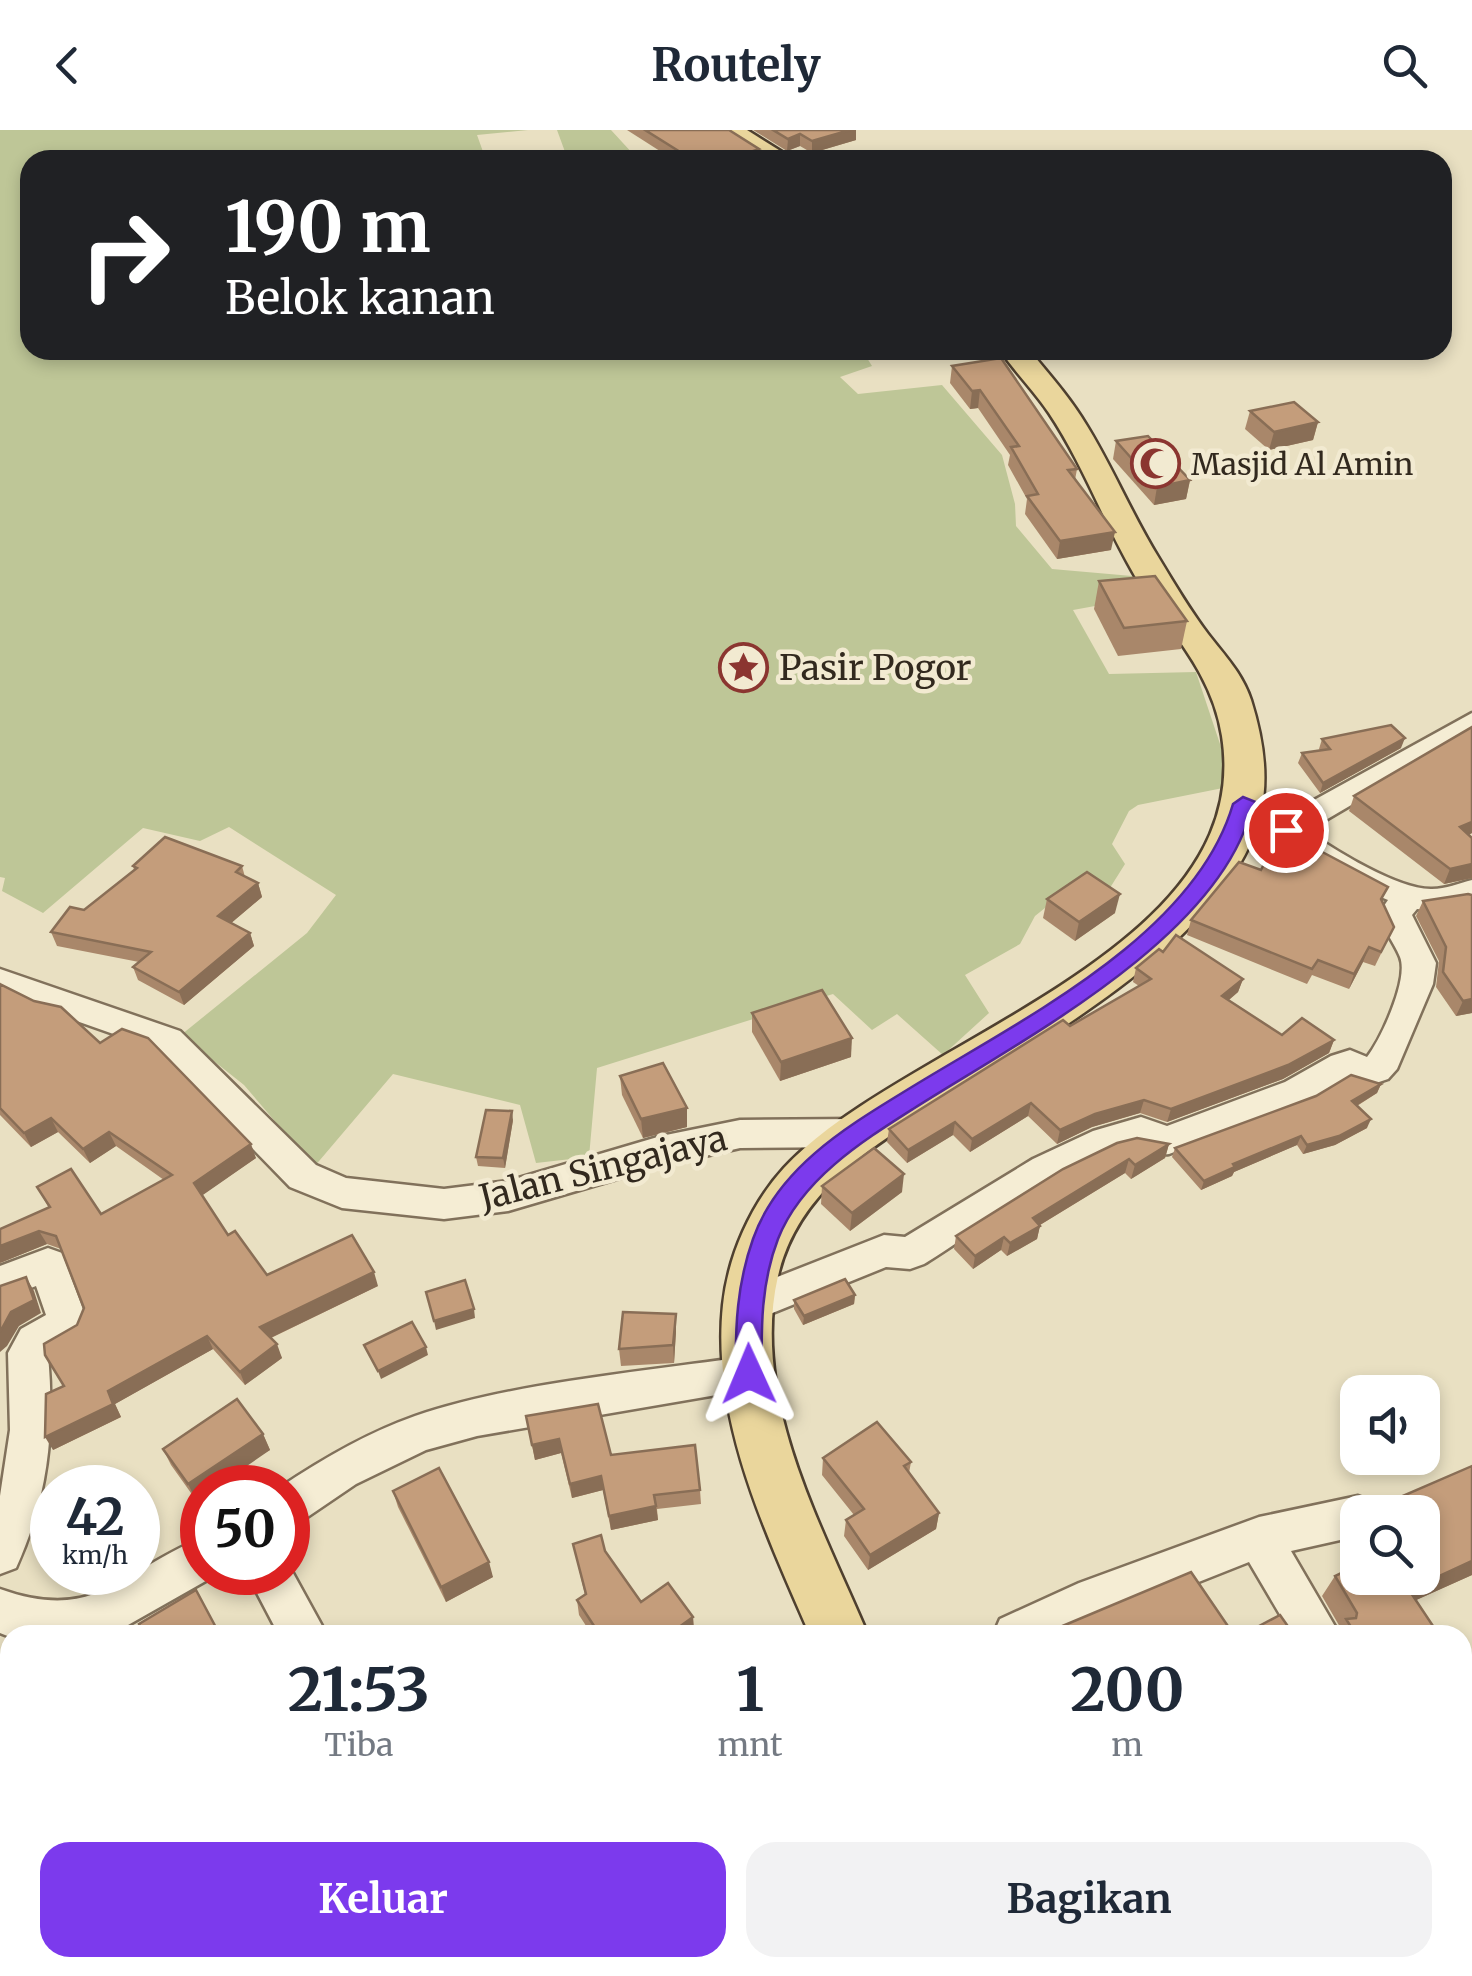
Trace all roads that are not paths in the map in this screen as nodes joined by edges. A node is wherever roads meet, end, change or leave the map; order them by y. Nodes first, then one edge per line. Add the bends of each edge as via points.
1 (729, 130) edge
2 (765, 150) edge
3 (1022, 360) edge
4 (1472, 722) edge
5 (1243, 804) junction
6 (1286, 830) junction
7 (1472, 891) edge
8 (1410, 896) junction
9 (0, 981) edge
10 (856, 1133) junction
11 (0, 1283) edge
12 (748, 1306) junction
13 (749, 1374) junction
14 (12, 1472) edge
15 (310, 1491) edge
16 (1340, 1520) edge
17 (1259, 1538) junction
18 (0, 1554) edge
19 (180, 1572) edge
20 (281, 1595) edge
21 (0, 1612) edge
22 (41, 1625) edge
23 (75, 1625) edge
24 (298, 1625) edge
25 (835, 1625) edge
26 (1038, 1625) edge
27 (1311, 1625) edge

1 - 2 main road
3 - 5 main road via 1064,413 1137,550 1224,676 1244,765
4 - 6 street
5 - 6 street
5 - 10 main road via 1210,876 1138,947 1080,992
6 - 8 street
7 - 8 street via 1430,900
8 - 12 street via 1396,913 1398,931 1419,962 1418,980 1377,1069 1364,1074 1343,1064 1298,1092 1169,1140 1140,1131 1106,1142 1001,1194 910,1253 884,1252
9 - 10 street, Jalan Singajaya via 168,1040 303,1176 342,1193 444,1204 508,1196 740,1134
10 - 12 main road via 788,1196 766,1238
11 - 14 street via 48,1264 68,1323 34,1340 28,1353 31,1452
12 - 13 main road
13 - 15 street via 477,1417 341,1470
13 - 25 main road via 782,1499
14 - 18 street via 10,1535
16 - 17 street
17 - 26 street
17 - 27 street
19 - 23 street
20 - 24 street
21 - 22 street

